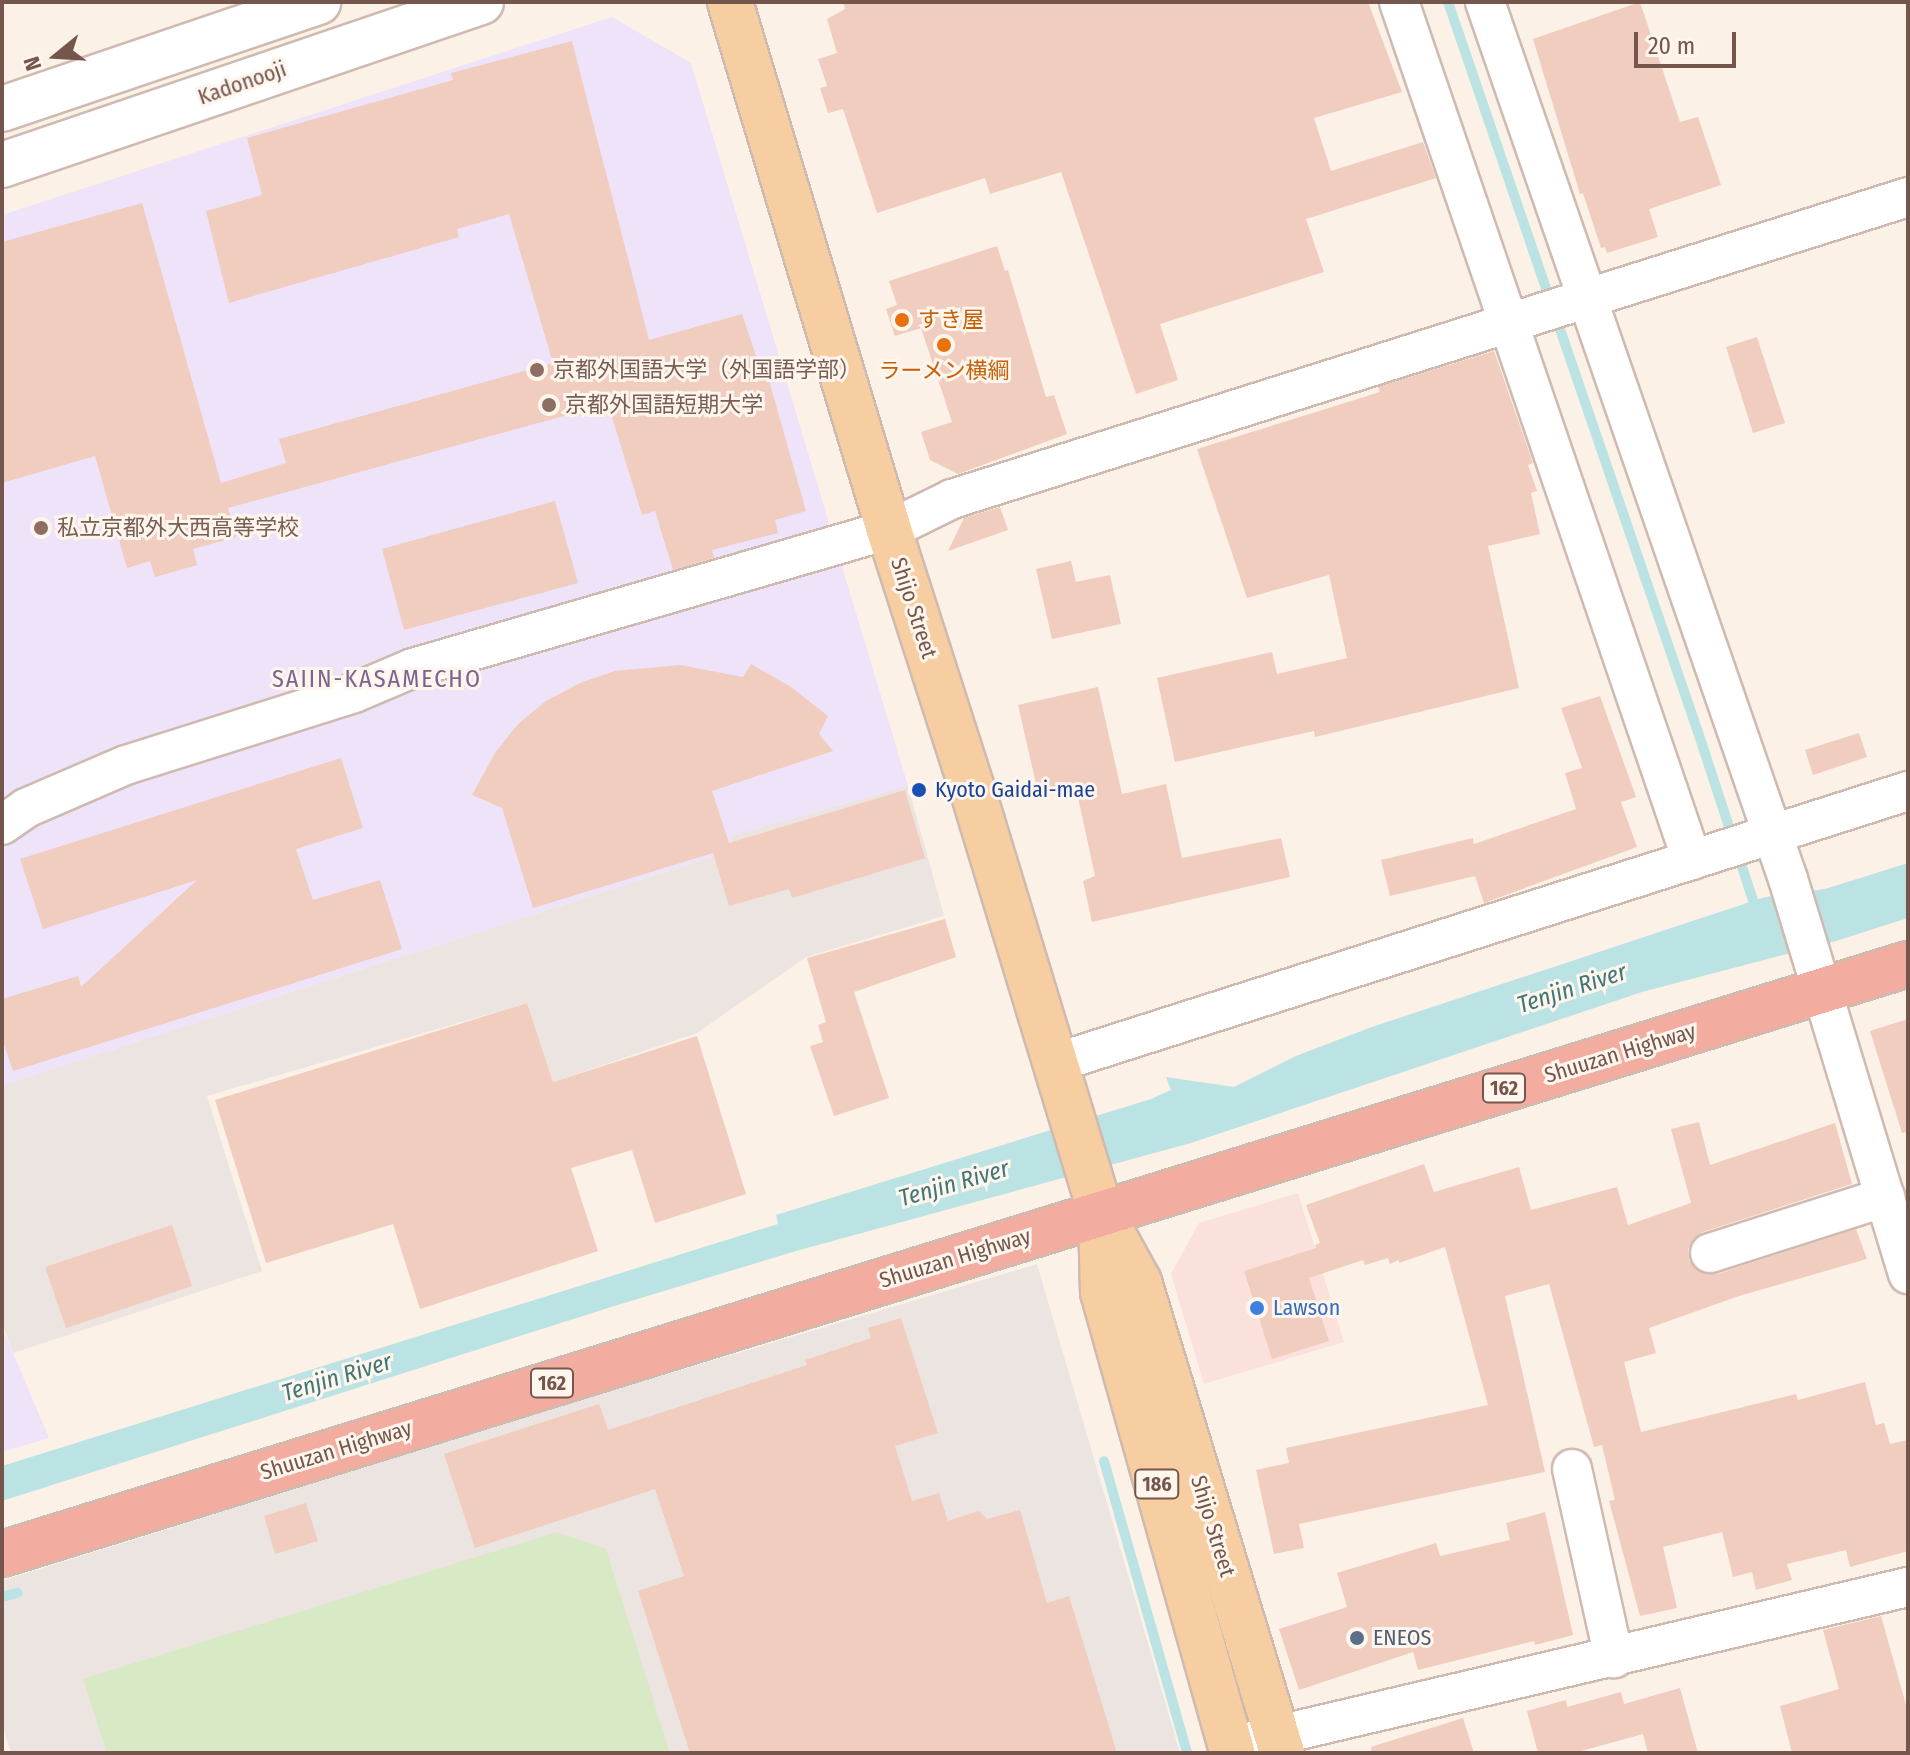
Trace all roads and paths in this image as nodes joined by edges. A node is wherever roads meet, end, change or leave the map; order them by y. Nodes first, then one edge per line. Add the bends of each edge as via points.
1 (318, 2) edge
2 (481, 2) edge
3 (730, 2) edge
4 (1399, 2) edge
5 (1485, 2) edge
6 (2, 109) edge
7 (2, 165) edge
8 (1908, 197) edge
9 (1587, 298) junction
10 (1509, 323) junction
11 (889, 530) junction
12 (1908, 791) edge
13 (2, 825) edge
14 (1764, 836) junction
15 (1701, 857) junction
16 (1908, 964) edge
17 (1817, 974) junction
18 (1055, 1063) junction
19 (1096, 1197) junction
20 (1885, 1197) junction
21 (1710, 1253) dead end
22 (1908, 1274) edge
23 (1572, 1469) dead end
24 (2, 1554) edge
25 (1908, 1587) edge
26 (1614, 1658) junction
27 (1279, 1744) edge
28 (1232, 1750) edge

1 - 6 street
2 - 7 street, Kadonooji
3 - 11 main road, Shijo Street / 186
4 - 10 street
5 - 9 street
8 - 9 street
9 - 10 street
9 - 14 street
10 - 11 street via 952,499
10 - 15 street
11 - 13 street via 413,668 354,693 126,765 26,808
11 - 18 main road, Shijo Street / 186
12 - 14 street
14 - 15 street
14 - 17 street via 1788,879
15 - 18 street
16 - 17 highway, Shuuzan Highway / 162
17 - 19 highway, Shuuzan Highway / 162
17 - 20 street
18 - 19 main road, Shijo Street / 186
19 - 24 highway, Shuuzan Highway / 162
19 - 27 main road, Shijo Street / 186 via 1139,1282
19 - 28 main road, Shijo Street / 186 via 1103,1292
20 - 21 street
20 - 22 street
23 - 26 street
25 - 26 street
26 - 27 street
27 - 28 street

